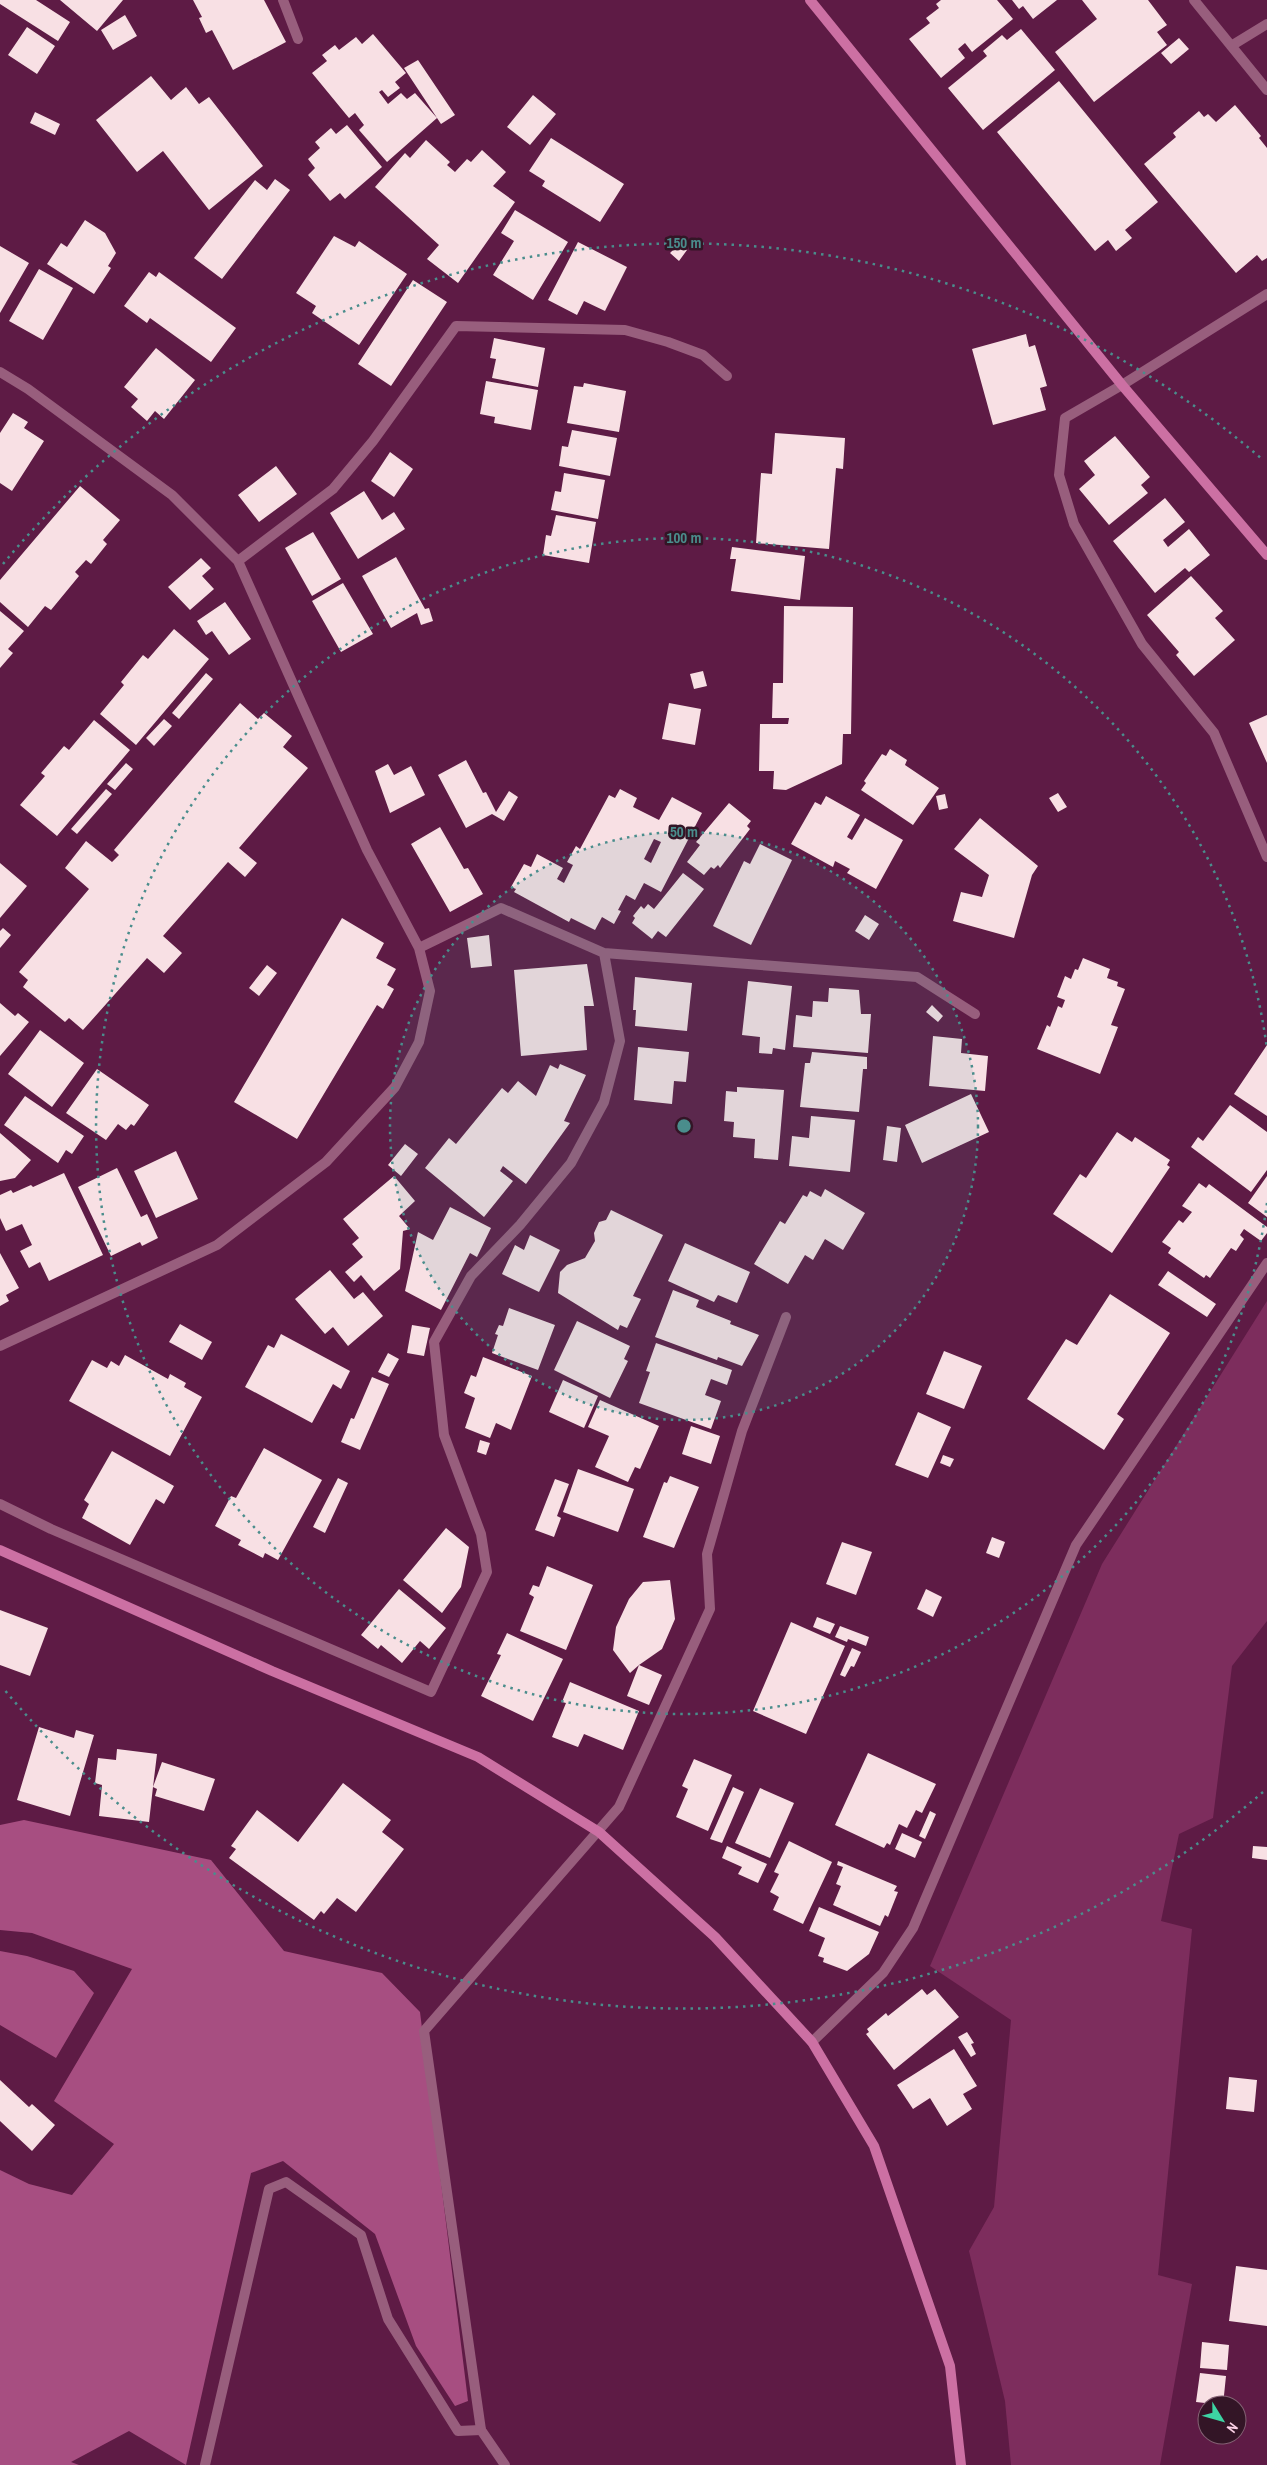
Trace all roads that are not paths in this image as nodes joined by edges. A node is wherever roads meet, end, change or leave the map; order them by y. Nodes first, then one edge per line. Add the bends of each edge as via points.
1 (283, 0) edge
2 (810, 0) edge
3 (1194, 0) edge
4 (1267, 24) edge
5 (298, 39) dead end
6 (1231, 46) junction
7 (1267, 90) edge
8 (1267, 294) edge
9 (0, 372) edge
10 (727, 376) dead end
11 (1122, 386) junction
12 (1267, 555) edge
13 (238, 561) junction
14 (1267, 857) edge
15 (419, 948) junction
16 (604, 953) junction
17 (975, 1014) dead end
18 (1267, 1263) edge
19 (786, 1317) dead end
20 (0, 1346) edge
21 (0, 1504) edge
22 (0, 1550) edge
23 (599, 1832) junction
24 (812, 2042) junction
25 (481, 2430) junction
26 (205, 2465) edge
27 (505, 2465) edge
28 (961, 2465) edge

1 - 5 street
2 - 11 street
3 - 6 street
4 - 6 street
6 - 7 street
8 - 11 street
9 - 13 street via 172,495
10 - 13 street via 703,355 624,330 456,326 373,441 333,489
11 - 12 street
11 - 14 street via 1065,418 1059,474 1074,524 1142,644 1214,733
13 - 15 street via 367,850
15 - 16 street via 501,908
15 - 20 street via 430,991 418,1042 395,1087 326,1162 216,1245
16 - 17 street via 918,977
16 - 21 street via 620,1041 604,1102 571,1163 520,1226 471,1276 434,1342 444,1435 481,1534 487,1572 431,1692 51,1529
18 - 24 street via 1076,1545 913,1928 882,1973
19 - 23 street via 742,1431 707,1554 710,1609 619,1807
22 - 23 street via 272,1671 478,1757
23 - 24 street via 715,1937
23 - 25 street via 424,2031
24 - 28 street via 874,2146 950,2366
25 - 26 street via 458,2431 388,2319 361,2235 286,2182 269,2189
25 - 27 street

